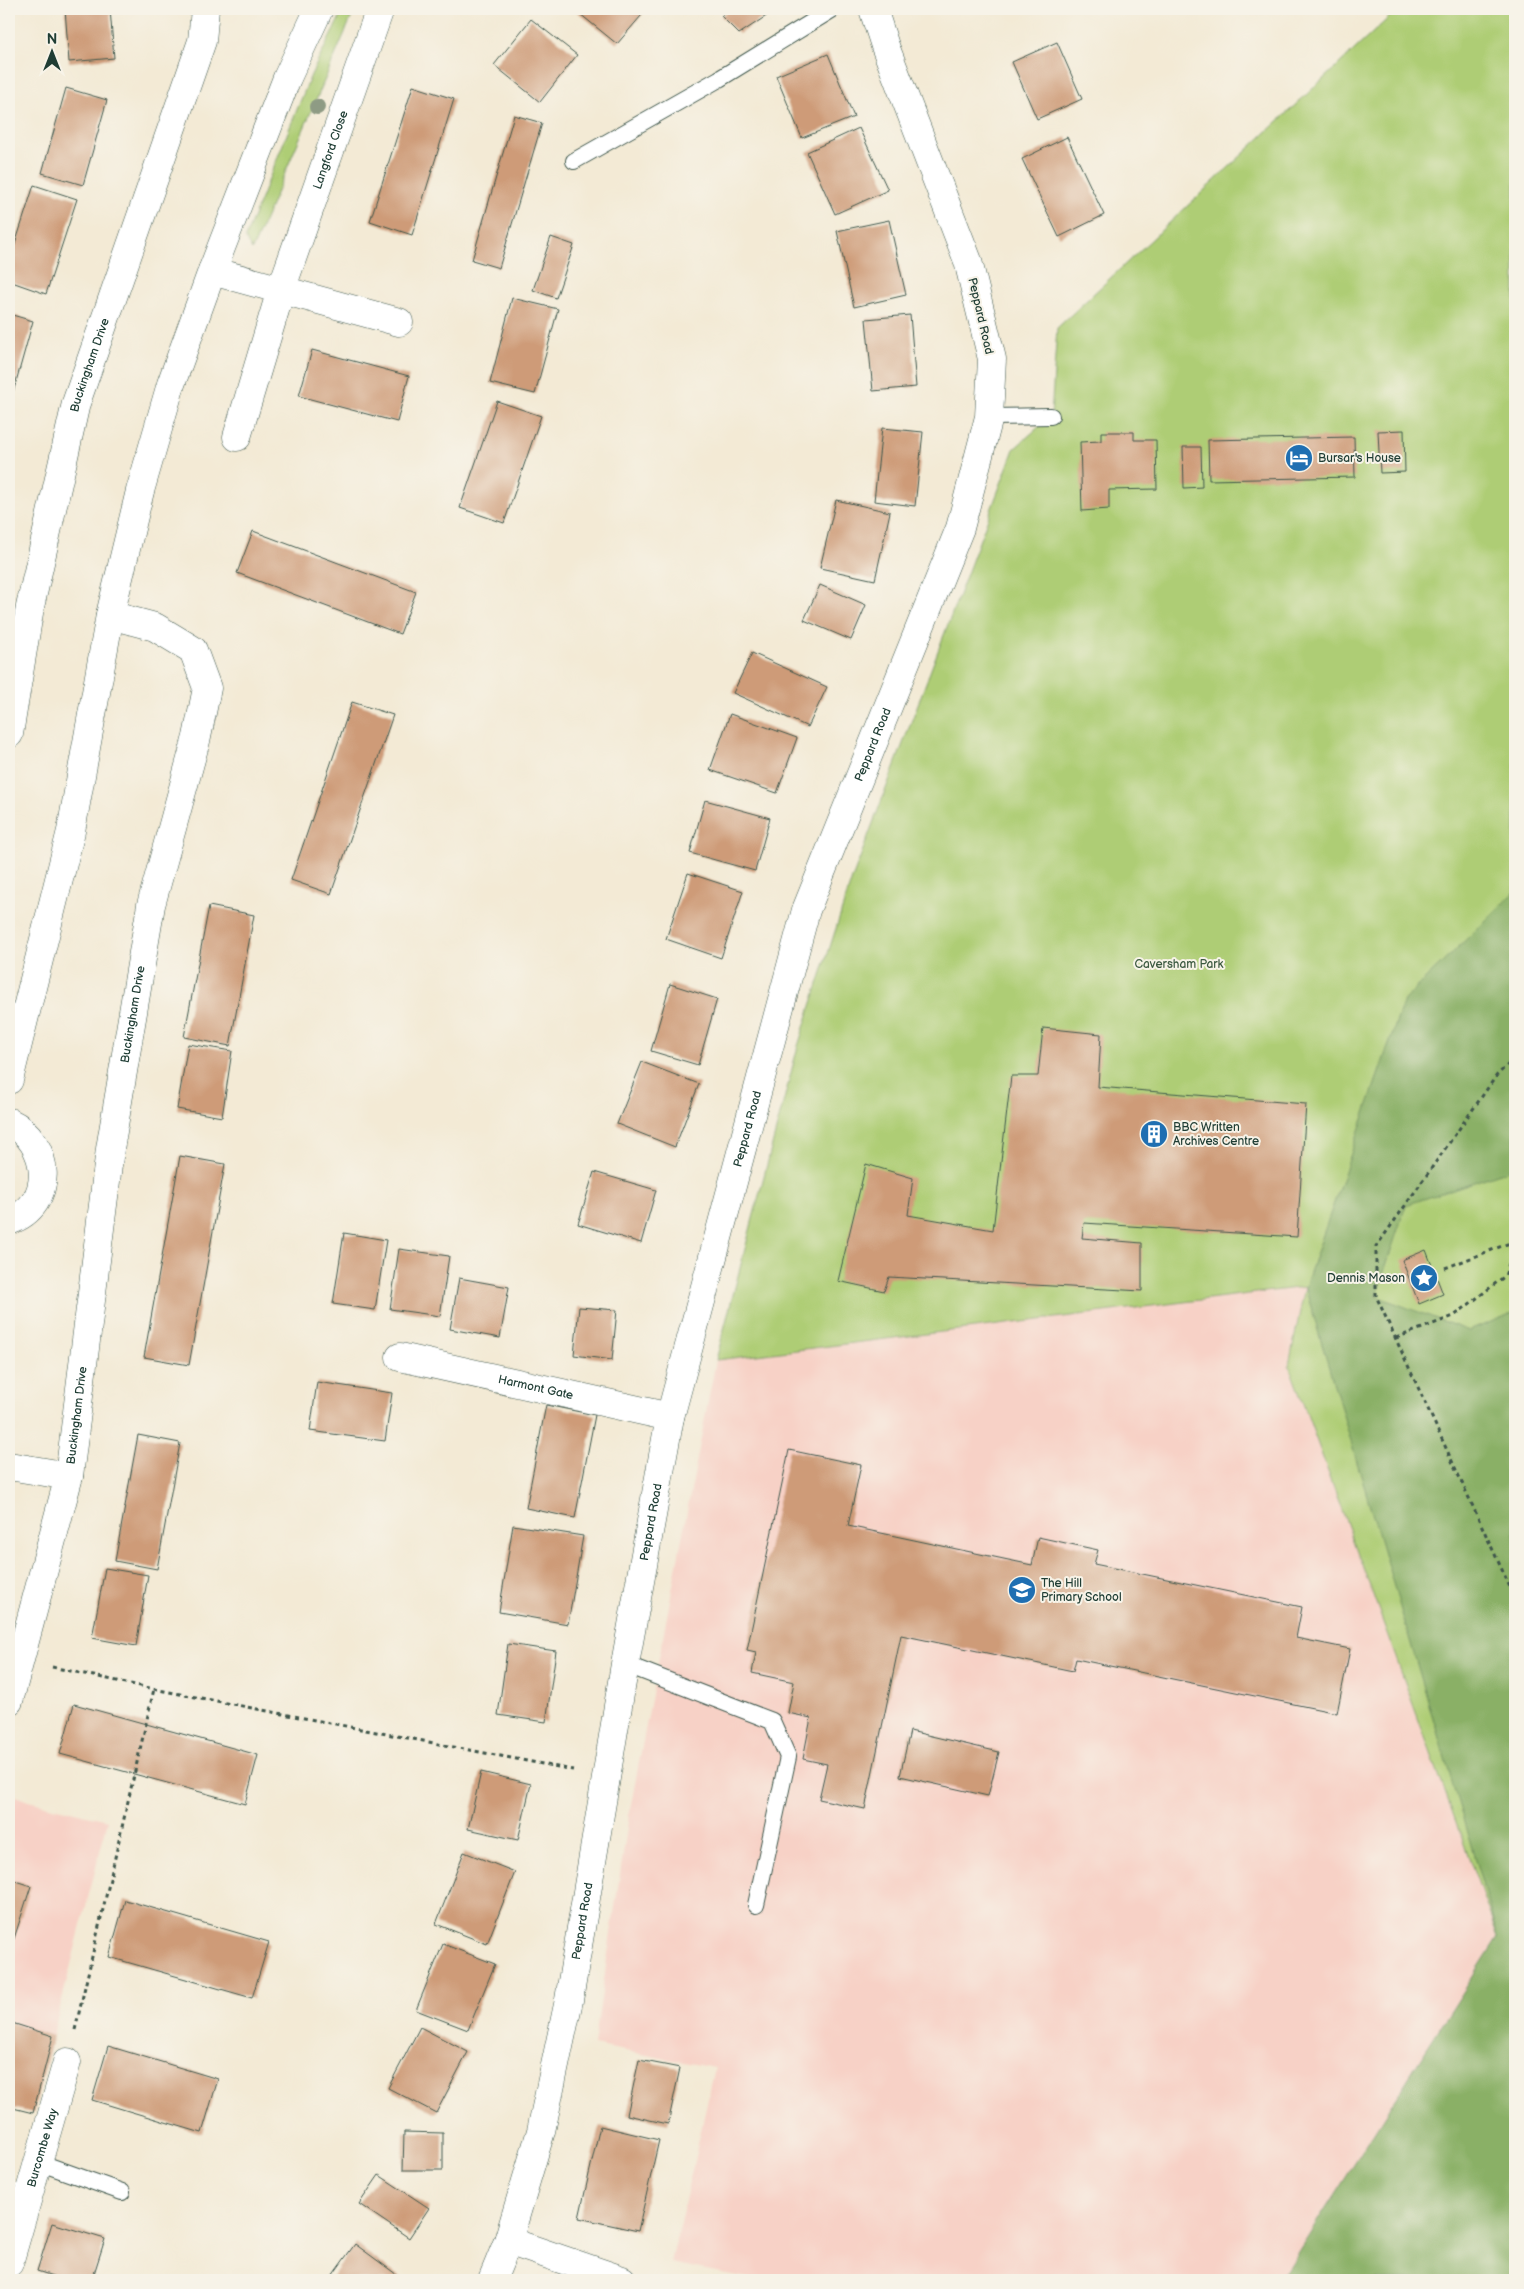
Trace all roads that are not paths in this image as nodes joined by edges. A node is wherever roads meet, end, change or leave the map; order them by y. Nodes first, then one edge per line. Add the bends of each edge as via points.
1 (205, 9) edge
2 (319, 9) edge
3 (380, 9) edge
4 (833, 9) edge
5 (873, 9) edge
6 (574, 161) dead end
7 (212, 271) junction
8 (281, 290) junction
9 (398, 322) dead end
10 (1051, 416) dead end
11 (989, 417) junction
12 (238, 437) dead end
13 (110, 615) junction
14 (9, 734) edge
15 (9, 1080) edge
16 (9, 1122) edge
17 (9, 1221) edge
18 (400, 1357) dead end
19 (670, 1416) junction
20 (9, 1466) edge
21 (69, 1476) junction
22 (625, 1664) junction
23 (9, 1701) edge
24 (756, 1905) dead end
25 (67, 2062) road end
26 (38, 2162) junction
27 (122, 2192) dead end
28 (508, 2241) junction
29 (9, 2263) edge
30 (492, 2280) edge
31 (622, 2280) edge

1 - 14 street, Buckingham Drive via 202,41 76,403 30,607
2 - 7 street via 287,78
3 - 8 street, Langford Close
4 - 6 lane via 719,79
5 - 11 street, Peppard Road via 968,261 992,359
7 - 8 street
7 - 13 street via 171,384 140,490
8 - 9 street
8 - 12 street, Langford Close
10 - 11 lane
11 - 19 street, Peppard Road via 960,528 806,910
13 - 15 street via 71,832
13 - 21 street, Buckingham Drive via 155,627 193,650 207,688 197,737 151,904 110,1149
16 - 17 street via 20,1127 33,1140 41,1156 43,1174 39,1192 30,1207
18 - 19 street, Harmont Gate
19 - 22 street, Peppard Road
20 - 21 street, Buckingham Drive
21 - 23 street, Buckingham Drive
22 - 24 lane via 772,1721 788,1757
22 - 28 street, Peppard Road via 569,2000 541,2132
25 - 26 street, Burcombe Way
26 - 27 lane
26 - 29 street, Burcombe Way
28 - 30 street, Peppard Road
28 - 31 street

